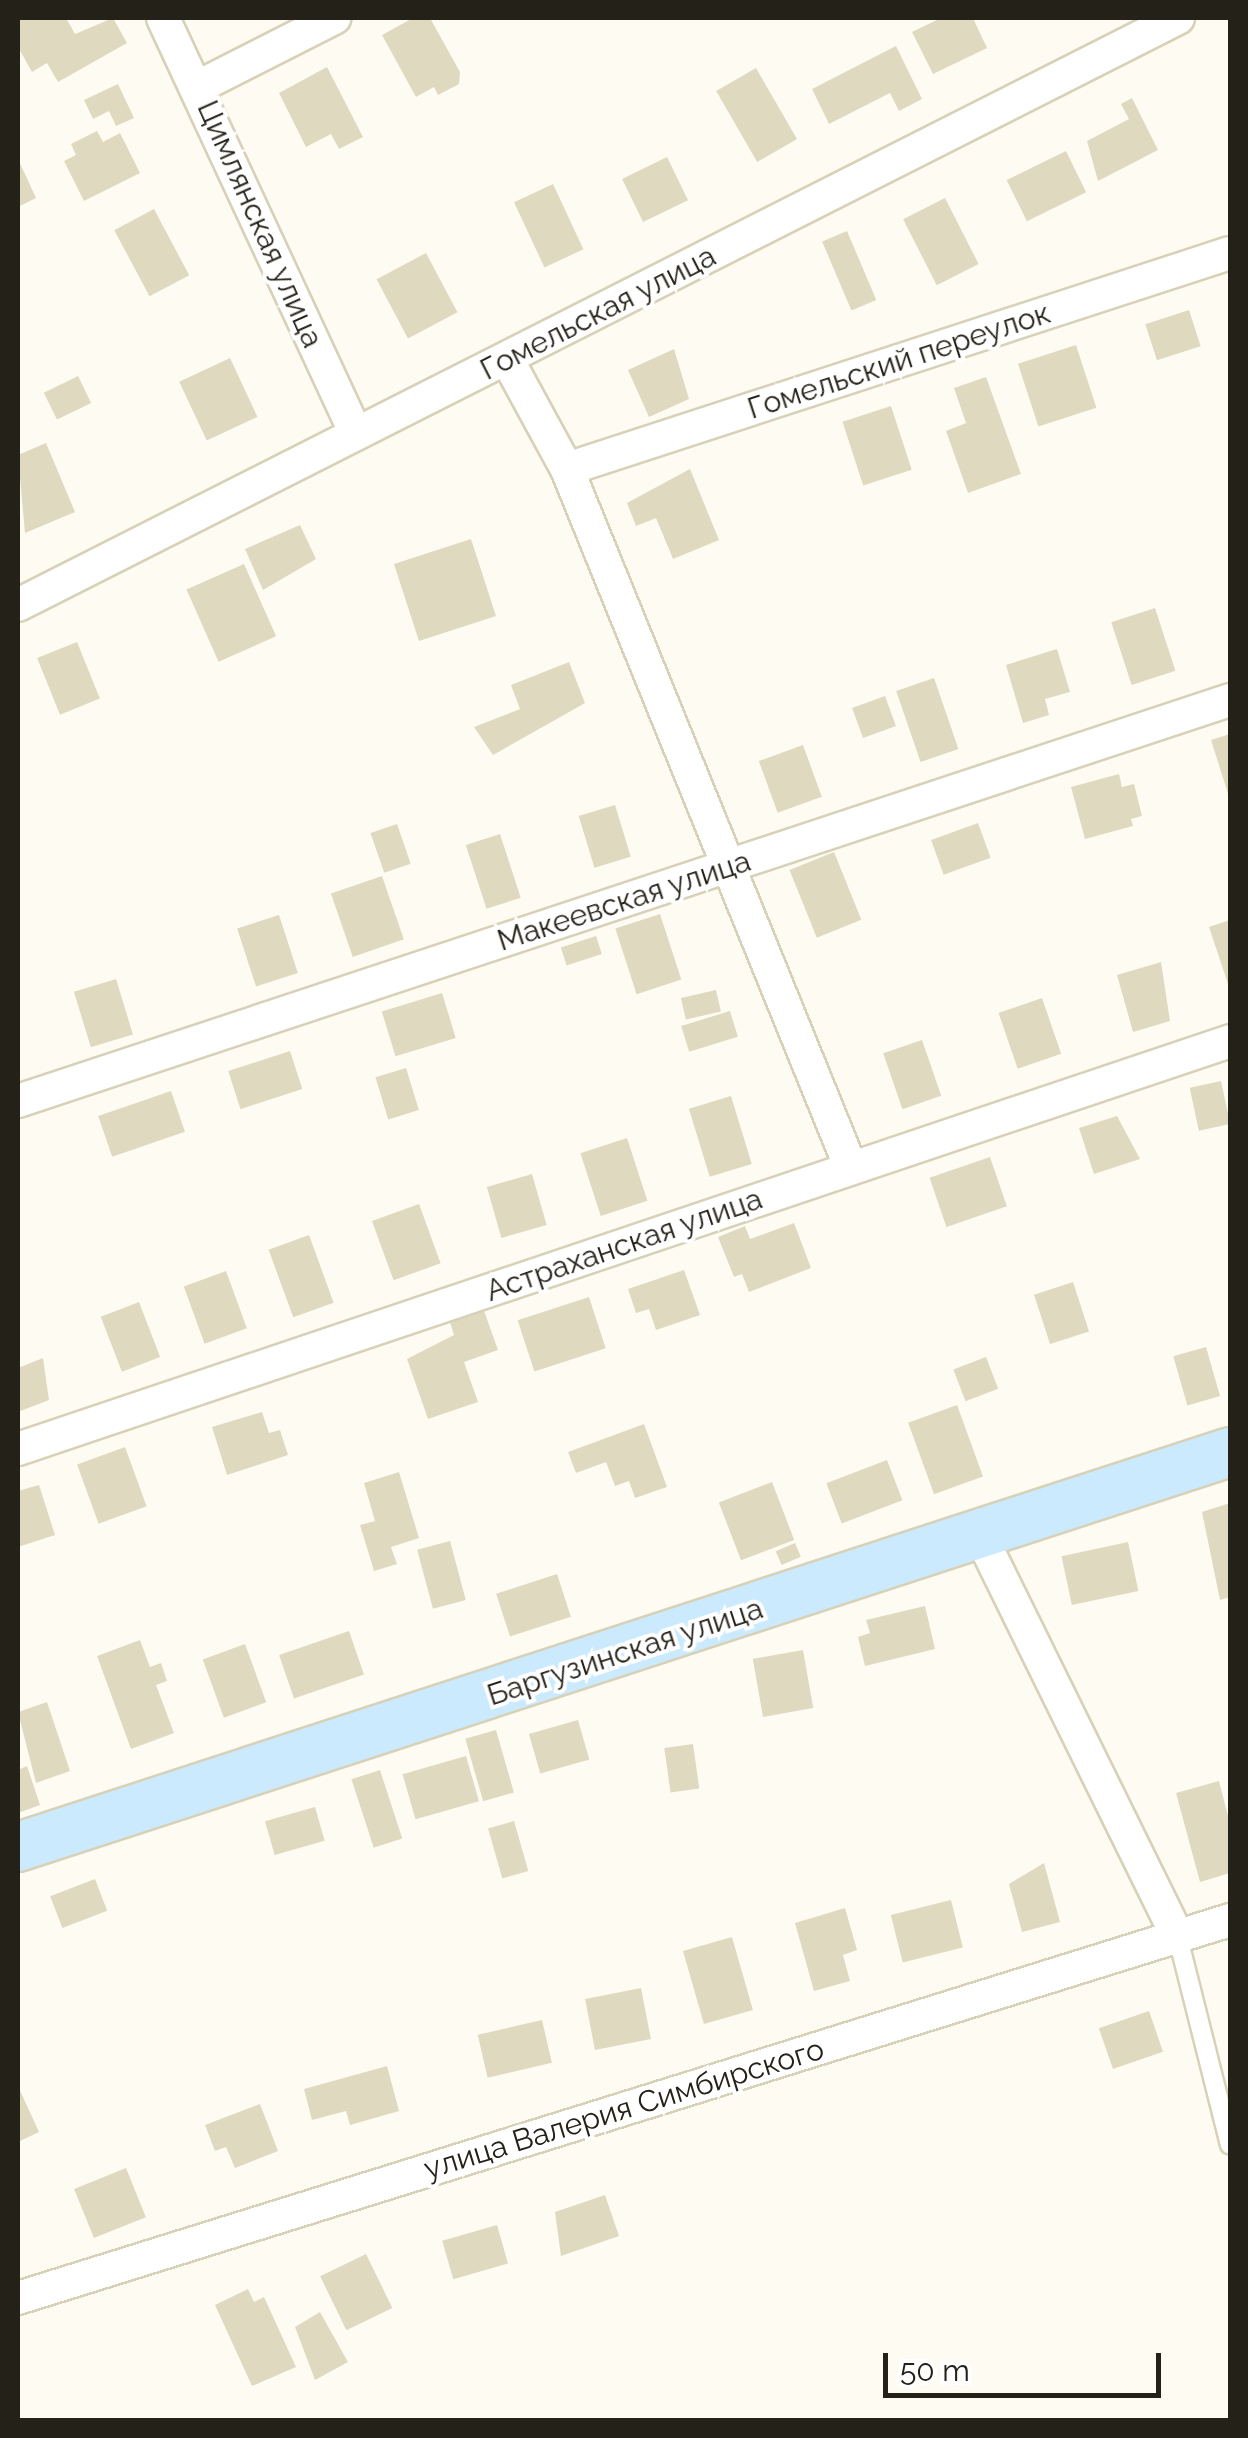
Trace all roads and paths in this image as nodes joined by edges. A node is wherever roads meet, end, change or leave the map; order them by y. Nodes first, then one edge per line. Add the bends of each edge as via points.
1 (163, 18) edge
2 (334, 18) edge
3 (1178, 18) edge
4 (198, 87) junction
5 (1230, 253) edge
6 (508, 360) junction
7 (355, 432) junction
8 (567, 470) junction
9 (18, 605) edge
10 (1230, 700) edge
11 (724, 868) junction
12 (1230, 1041) edge
13 (18, 1101) edge
14 (851, 1168) junction
15 (18, 1449) edge
16 (1230, 1452) edge
17 (980, 1535) junction
18 (18, 1847) edge
19 (1230, 1920) edge
20 (1178, 1938) junction
21 (1230, 2144) edge
22 (18, 2298) edge

1 - 4 street, Цимлянская улица
2 - 4 street
3 - 6 street, Гомельская улица
4 - 7 street, Цимлянская улица
5 - 8 street, Гомельский переулок
6 - 7 street, Гомельская улица
6 - 8 street
7 - 9 street, Гомельская улица
8 - 11 street
10 - 11 street, Макеевская улица
11 - 13 street, Макеевская улица
11 - 14 street
12 - 14 street, Астраханская улица
14 - 15 street, Астраханская улица
16 - 17 street, Баргузинская улица
17 - 18 street, Баргузинская улица
17 - 20 street
19 - 20 street, улица Валерия Симбирского
20 - 21 lane
20 - 22 street, улица Валерия Симбирского

